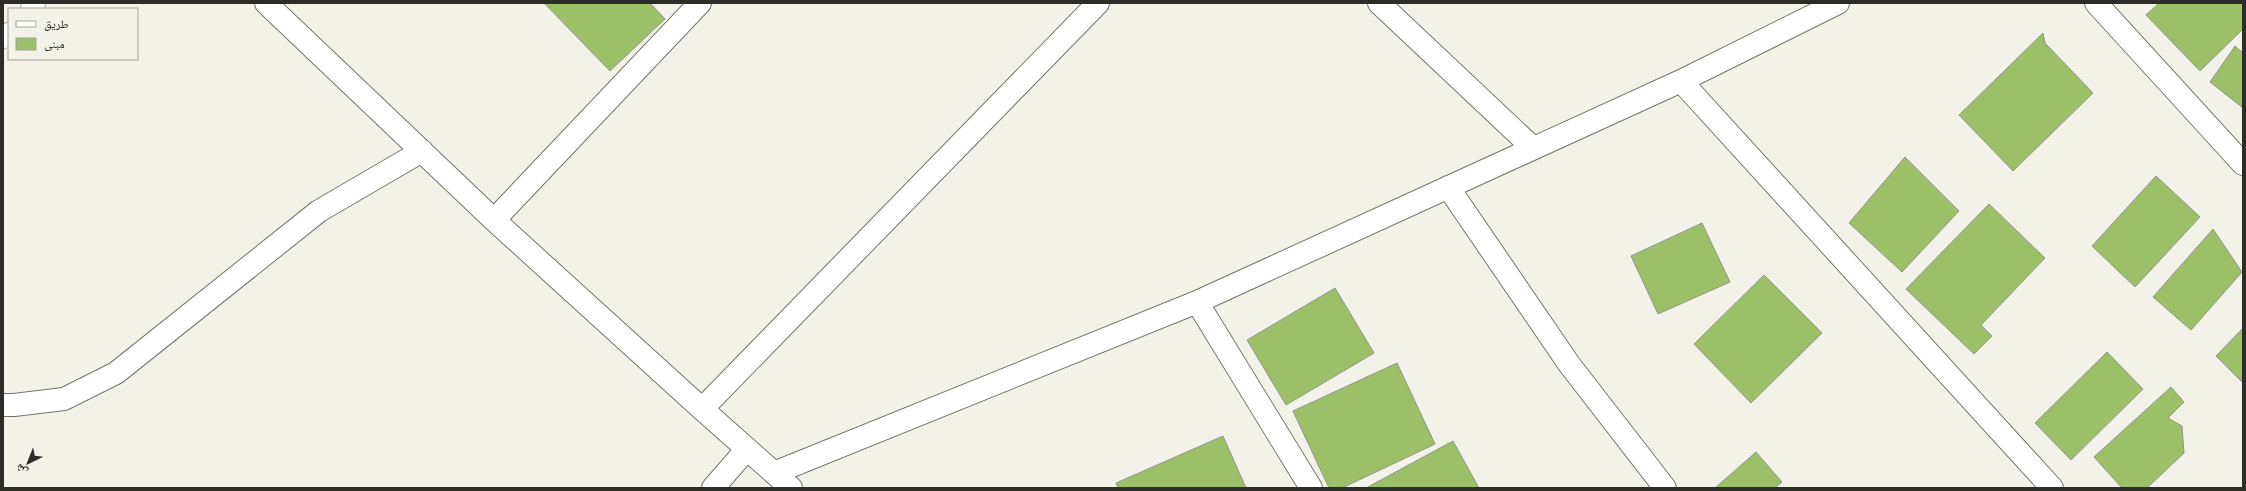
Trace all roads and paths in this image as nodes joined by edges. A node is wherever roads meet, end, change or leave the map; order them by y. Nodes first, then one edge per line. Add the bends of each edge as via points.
1 (266, 3) edge
2 (700, 3) edge
3 (1098, 3) edge
4 (1379, 3) edge
5 (1838, 3) edge
6 (2096, 3) edge
7 (1681, 81) junction
8 (1533, 148) junction
9 (422, 151) junction
10 (2243, 164) edge
11 (1448, 187) junction
12 (494, 220) junction
13 (1197, 302) junction
14 (3, 405) edge
15 (702, 409) junction
16 (747, 449) junction
17 (774, 473) junction
18 (713, 488) edge
19 (791, 488) edge
20 (1311, 488) edge
21 (1664, 488) edge
22 (2052, 488) edge

1 - 9 street
2 - 12 street
3 - 15 street
4 - 8 street
5 - 7 street
6 - 10 street
7 - 8 street
7 - 22 street
8 - 11 street
9 - 12 street
9 - 14 street via 319,211 116,373 64,399
11 - 13 street
11 - 21 street via 1569,364
12 - 15 street
13 - 17 street
13 - 20 street
15 - 16 street
16 - 17 street
16 - 18 street
17 - 19 street

